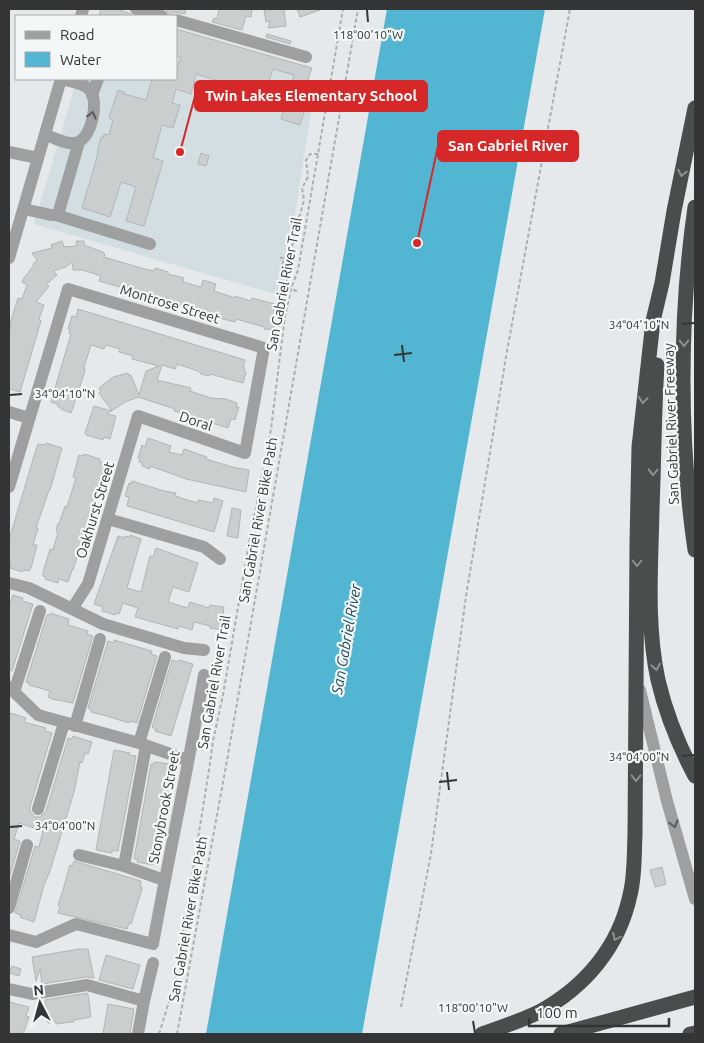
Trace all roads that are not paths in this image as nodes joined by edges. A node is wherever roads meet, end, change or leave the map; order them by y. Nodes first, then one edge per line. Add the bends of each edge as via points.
1 (136, 9) edge
2 (158, 15) edge
3 (178, 21) edge
4 (306, 57) dead end
5 (61, 80) edge
6 (64, 80) edge
7 (98, 80) edge
8 (92, 94) junction
9 (695, 108) edge
10 (45, 134) junction
11 (79, 142) junction
12 (9, 152) edge
13 (38, 158) junction
14 (695, 207) edge
15 (24, 209) junction
16 (56, 215) junction
17 (150, 244) dead end
18 (9, 258) edge
19 (662, 283) junction
20 (9, 412) edge
21 (138, 416) joint
22 (29, 418) junction
23 (245, 453) joint
24 (9, 487) edge
25 (108, 519) junction
26 (695, 550) edge
27 (220, 559) dead end
28 (9, 583) edge
29 (72, 609) junction
30 (40, 611) dead end
31 (100, 639) dead end
32 (204, 650) dead end
33 (165, 658) dead end
34 (637, 675) junction
35 (204, 676) dead end
36 (10, 688) edge
37 (70, 724) junction
38 (143, 744) junction
39 (187, 760) junction
40 (695, 776) edge
41 (38, 809) dead end
42 (27, 845) dead end
43 (79, 855) dead end
44 (124, 866) junction
45 (164, 880) junction
46 (695, 899) edge
47 (9, 908) edge
48 (9, 935) edge
49 (154, 963) dead end
50 (9, 989) edge
51 (695, 997) edge
52 (144, 1001) junction
53 (695, 1033) edge
54 (138, 1034) edge
55 (482, 1034) edge
56 (561, 1034) edge
57 (690, 1034) edge

1 - 2 street
3 - 4 street
5 - 10 street
6 - 8 street via 89,89
7 - 8 street
11 -> 8 street via 86,136 92,116 95,102
9 -> 19 highway
10 - 11 street via 71,143
10 - 13 street
11 - 16 street
12 - 13 street
13 - 15 street
14 -> 26 highway, San Gabriel River Freeway via 684,316 686,461
15 - 16 street
15 - 18 street
16 - 17 street
19 -> 34 highway via 653,321 639,447
19 -> 40 highway via 651,619 655,662 664,702
20 - 22 street
21 - 23 street, Doral
21 - 25 street, Oakhurst Street
22 - 23 street, Montrose Street via 68,289 264,348
22 - 24 street
25 - 27 street via 204,547
25 - 29 street, Oakhurst Street via 88,584
28 - 29 street via 29,588
29 - 32 street via 103,624 184,648
30 - 36 street
31 - 37 street
33 - 38 street
34 -> 46 street
34 -> 55 highway via 634,870 631,894 620,928 598,965 577,986 538,1012
35 - 39 street, Stonybrook Street
36 - 37 street via 38,715
37 - 38 street
37 - 41 street
38 - 39 street
38 - 44 street
39 - 45 street, Stonybrook Street
42 - 47 street
43 - 44 street
44 - 45 street
45 - 48 street, Stonybrook Street via 153,944 76,924 36,942
49 - 52 street
50 - 52 street via 32,994 87,985
51 - 56 highway
52 - 54 street
53 - 57 highway

